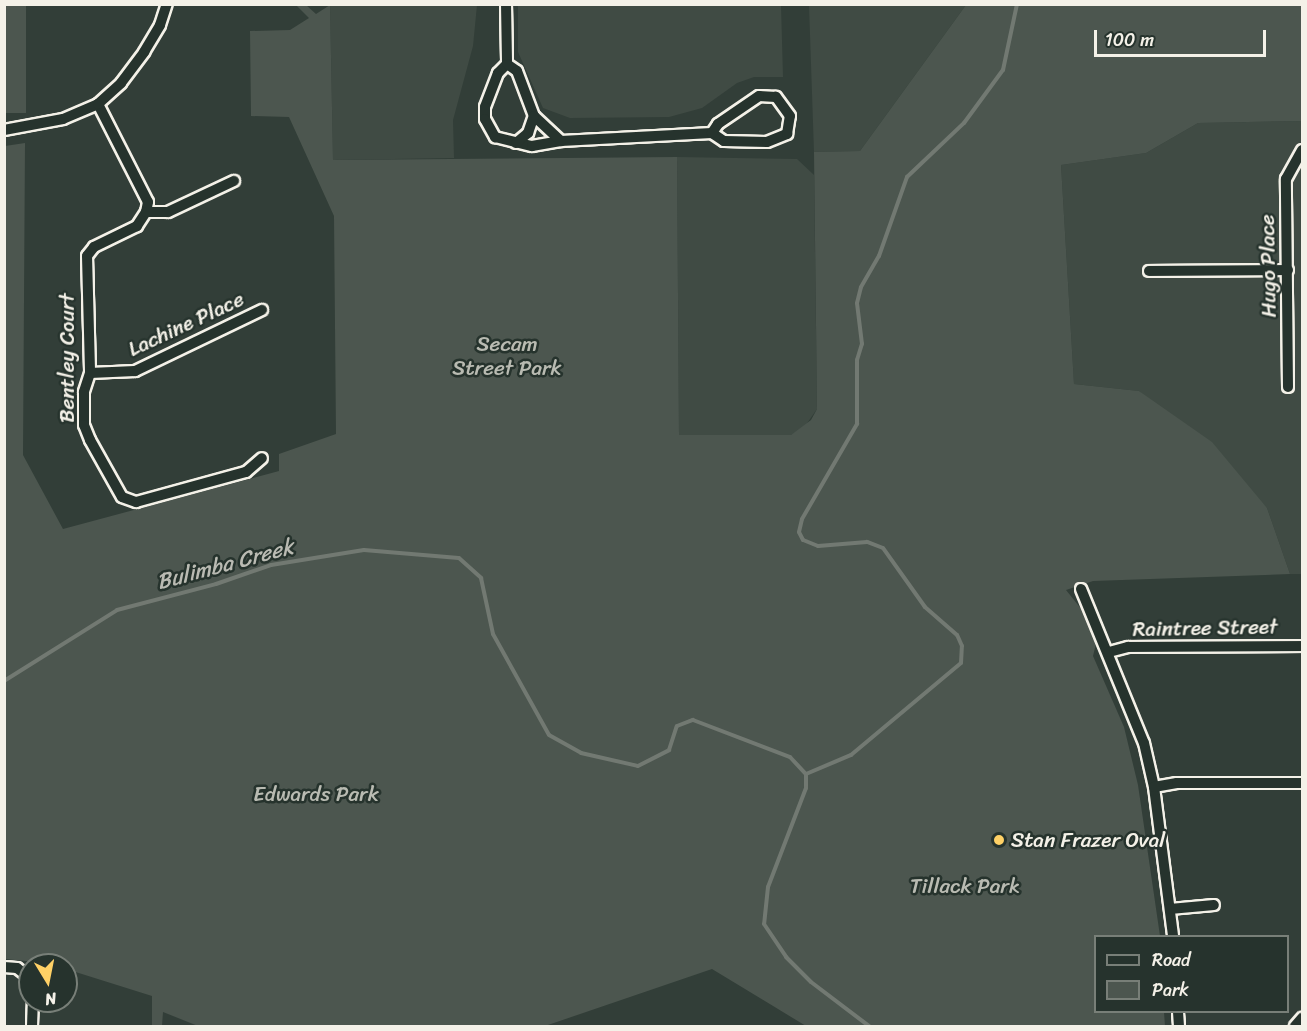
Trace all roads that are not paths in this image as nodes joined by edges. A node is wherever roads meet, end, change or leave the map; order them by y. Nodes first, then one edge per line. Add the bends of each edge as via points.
1 (167, 4) edge
2 (506, 4) edge
3 (507, 64) junction
4 (98, 104) junction
5 (534, 116) junction
6 (4, 130) edge
7 (712, 134) junction
8 (561, 141) junction
9 (516, 143) junction
10 (1302, 150) edge
11 (234, 181) dead end
12 (146, 212) junction
13 (1288, 270) junction
14 (1149, 271) dead end
15 (262, 310) dead end
16 (90, 373) junction
17 (1288, 387) dead end
18 (262, 458) dead end
19 (1081, 589) dead end
20 (1302, 646) edge
21 (1109, 652) junction
22 (1302, 783) edge
23 (1154, 787) junction
24 (1214, 905) dead end
25 (1170, 909) junction
26 (1173, 935) edge
27 (1302, 1018) edge
28 (1295, 1026) edge

1 - 4 street via 144,52 121,83
2 - 3 street
3 - 5 street via 517,71
3 - 9 street via 489,96 485,119 495,137
4 - 6 street via 63,119
4 - 12 street via 148,201
5 - 8 street
5 - 9 street via 528,133
7 - 7 street via 718,124 759,96 776,97 790,116 787,134 778,140 724,141
7 - 8 street
8 - 9 street via 554,145
10 - 13 street, Hugo Place via 1286,178
11 - 12 street via 168,212
12 - 16 street, Bentley Court via 137,226 94,247 87,256
13 - 14 street
13 - 17 street, Hugo Place
15 - 16 street, Lachine Place via 135,371
16 - 18 street, Bentley Court via 84,392 84,425 122,497 136,502 246,472
19 - 21 street
20 - 21 street, Raintree Street via 1128,647
21 - 23 street via 1137,721
22 - 23 street via 1177,783
23 - 25 street
24 - 25 street
25 - 26 street
27 - 28 street

